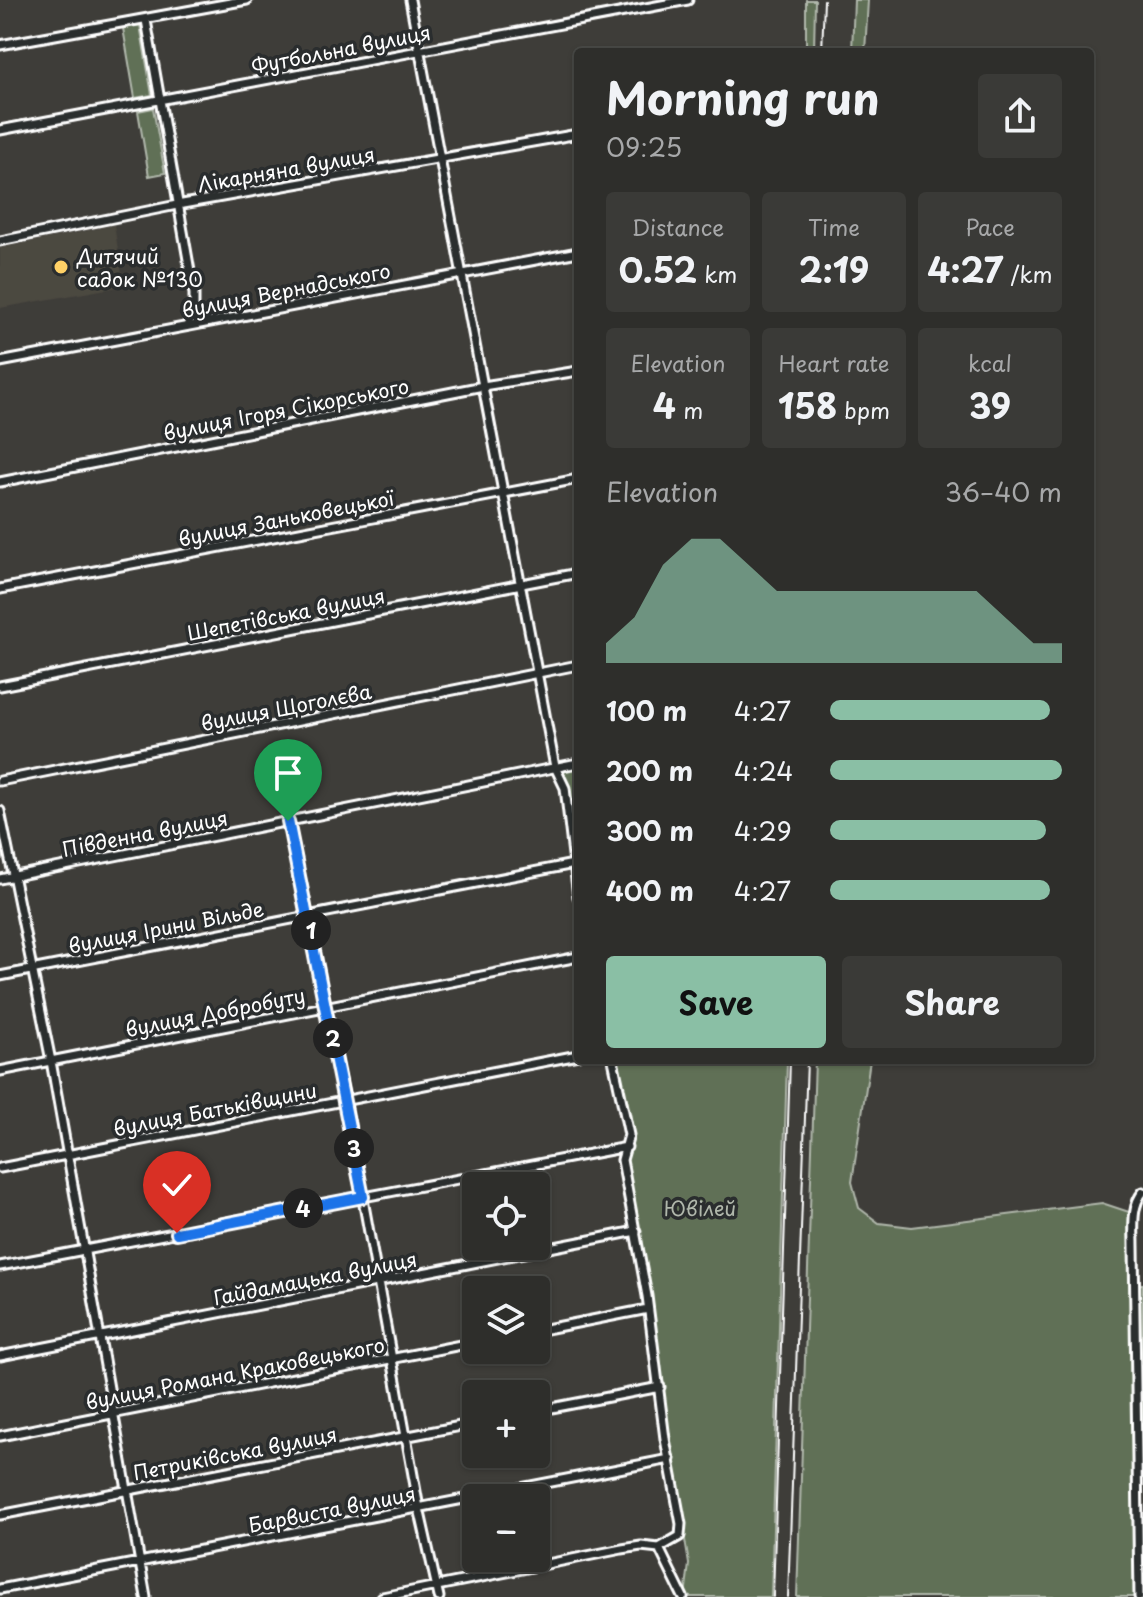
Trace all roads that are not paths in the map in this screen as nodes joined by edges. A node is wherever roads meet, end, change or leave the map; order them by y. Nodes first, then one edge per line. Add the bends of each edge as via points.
1 (247, 0) edge
2 (410, 0) edge
3 (688, 0) edge
4 (146, 20) junction
5 (0, 45) edge
6 (419, 50) junction
7 (159, 100) junction
8 (0, 130) edge
9 (574, 135) edge
10 (441, 157) junction
11 (177, 205) junction
12 (0, 241) edge
13 (574, 253) edge
14 (461, 272) junction
15 (187, 326) junction
16 (0, 362) edge
17 (574, 372) edge
18 (483, 386) junction
19 (574, 480) edge
20 (0, 482) edge
21 (505, 493) junction
22 (574, 574) edge
23 (521, 585) junction
24 (0, 589) edge
25 (574, 666) edge
26 (538, 672) junction
27 (0, 686) edge
28 (574, 764) edge
29 (555, 767) junction
30 (0, 781) edge
31 (0, 811) edge
32 (288, 821) junction
33 (574, 864) joint
34 (14, 876) junction
35 (0, 879) edge
36 (308, 916) junction
37 (574, 958) edge
38 (33, 969) junction
39 (0, 976) edge
40 (326, 1006) junction
41 (574, 1056) edge
42 (51, 1061) junction
43 (614, 1064) edge
44 (0, 1071) edge
45 (345, 1100) junction
46 (627, 1147) junction
47 (68, 1154) junction
48 (0, 1168) edge
49 (1143, 1192) edge
50 (363, 1197) junction
51 (636, 1231) junction
52 (83, 1250) junction
53 (0, 1266) edge
54 (379, 1281) junction
55 (648, 1309) junction
56 (550, 1328) edge
57 (98, 1336) junction
58 (462, 1345) edge
59 (0, 1356) edge
60 (393, 1359) junction
61 (660, 1387) junction
62 (550, 1408) edge
63 (113, 1413) junction
64 (462, 1426) edge
65 (0, 1436) edge
66 (407, 1436) junction
67 (670, 1459) junction
68 (1140, 1476) edge
69 (127, 1491) junction
70 (419, 1508) junction
71 (0, 1515) edge
72 (659, 1548) junction
73 (139, 1562) junction
74 (437, 1587) junction
75 (0, 1589) edge
76 (146, 1597) edge
77 (382, 1597) edge
78 (439, 1597) edge
79 (683, 1597) edge
80 (1139, 1597) edge

1 - 4 street
2 - 6 street
3 - 6 street, Футбольна вулиця
4 - 5 street
4 - 7 street
6 - 7 street, Футбольна вулиця
6 - 10 street
7 - 8 street, Футбольна вулиця
7 - 11 street
9 - 10 street, Лікарняна вулиця
10 - 11 street, Лікарняна вулиця
10 - 14 street
11 - 12 street, Лікарняна вулиця
11 - 15 street via 194,294
13 - 14 street, вулиця Вернадського
14 - 15 street, вулиця Вернадського
14 - 18 street
15 - 16 street, вулиця Вернадського
17 - 18 street, вулиця Ігоря Сікорського
18 - 20 street, вулиця Ігоря Сікорського
18 - 21 street
19 - 21 street, вулиця Заньковецької
21 - 23 street
21 - 24 street, вулиця Заньковецької
22 - 23 street, Шепетівська вулиця
23 - 26 street
23 - 27 street, Шепетівська вулиця
25 - 26 street, вулиця Щоголєва
26 - 29 street
26 - 30 street, вулиця Щоголєва
28 - 29 street, Південна вулиця
29 - 32 street, Південна вулиця
29 - 33 street via 565,788
31 - 34 street
32 - 34 street, Південна вулиця
32 - 36 street
33 - 36 street, вулиця Ірини Вільде
34 - 35 street, Південна вулиця
34 - 38 street
36 - 38 street, вулиця Ірини Вільде
36 - 40 street
37 - 40 street, вулиця Добробуту
38 - 39 street, вулиця Ірини Вільде
38 - 42 street
40 - 42 street, вулиця Добробуту
40 - 45 street
41 - 45 street, вулиця Батьківщини
42 - 44 street, вулиця Добробуту
42 - 47 street
43 - 46 street
45 - 47 street, вулиця Батьківщини
45 - 50 street
46 - 50 street
46 - 51 street via 622,1160
47 - 48 street, вулиця Батьківщини
47 - 52 street
49 - 68 street via 1135,1214
50 - 52 street
50 - 54 street
51 - 54 street, Гайдамацька вулиця
51 - 55 street
52 - 53 street
52 - 57 street
54 - 57 street, Гайдамацька вулиця
54 - 60 street
55 - 56 street
55 - 61 street
57 - 59 street, Гайдамацька вулиця
57 - 63 street
58 - 60 street, вулиця Романа Краковецького
60 - 63 street, вулиця Романа Краковецького
60 - 66 street
61 - 62 street
61 - 67 street
63 - 65 street, вулиця Романа Краковецького
63 - 69 street
64 - 66 street, Петриківська вулиця
66 - 69 street, Петриківська вулиця
66 - 70 street
67 - 70 street, Барвиста вулиця
67 - 72 street via 680,1536
68 - 80 street
69 - 71 street, Петриківська вулиця
69 - 73 street
70 - 73 street, Барвиста вулиця
70 - 74 street
72 - 74 street via 622,1549
72 - 79 street
73 - 75 street, Барвиста вулиця
73 - 76 street
74 - 77 street
74 - 78 street

